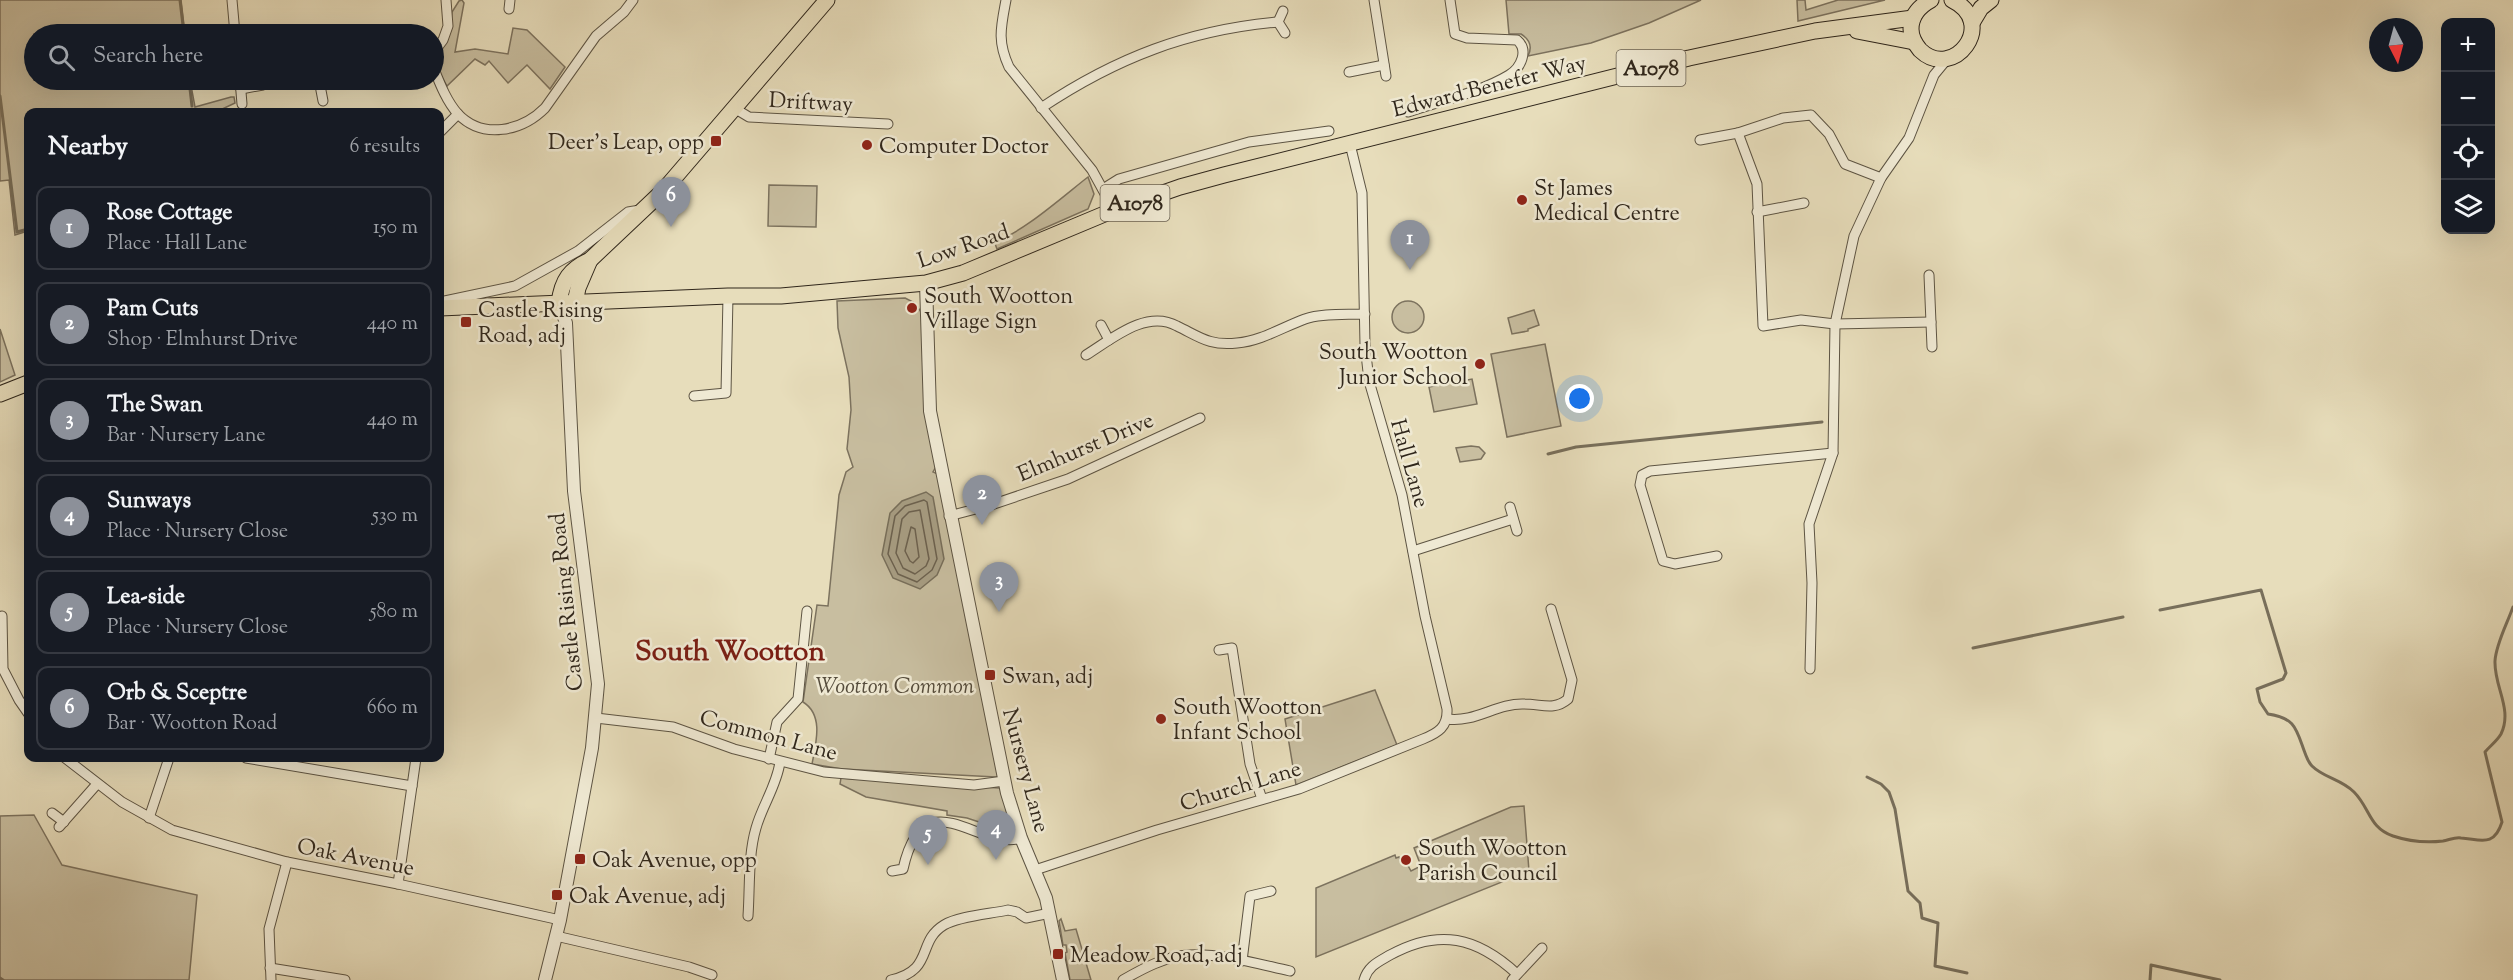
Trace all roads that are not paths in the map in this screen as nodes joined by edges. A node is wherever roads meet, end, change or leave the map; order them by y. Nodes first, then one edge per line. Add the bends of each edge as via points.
1 (232, 0) edge
2 (446, 0) edge
3 (633, 0) edge
4 (827, 0) edge
5 (1006, 0) edge
6 (1374, 0) edge
7 (1450, 0) edge
8 (1931, 0) edge
9 (1991, 0) edge
10 (1958, 1) edge
11 (1283, 11) dead end
12 (1913, 18) junction
13 (1278, 22) junction
14 (1971, 23) junction
15 (234, 24) edge
16 (1815, 32) junction
17 (1285, 33) dead end
18 (444, 37) edge
19 (1914, 42) junction
20 (1925, 54) junction
21 (1948, 58) junction
22 (1384, 65) junction
23 (1350, 72) dead end
24 (1934, 75) junction
25 (1386, 76) dead end
26 (444, 88) edge
27 (241, 90) edge
28 (321, 90) edge
29 (323, 101) dead end
30 (242, 104) dead end
31 (734, 108) junction
32 (1041, 108) junction
33 (1408, 112) dead end
34 (458, 114) junction
35 (888, 124) dead end
36 (444, 128) edge
37 (1738, 133) junction
38 (1323, 134) dead end
39 (1700, 140) dead end
40 (1350, 144) junction
41 (1881, 178) junction
42 (1103, 189) junction
43 (1804, 203) dead end
44 (643, 210) junction
45 (1114, 210) junction
46 (1757, 212) junction
47 (590, 260) junction
48 (1929, 274) dead end
49 (926, 283) junction
50 (728, 296) junction
51 (444, 301) edge
52 (559, 303) junction
53 (575, 303) junction
54 (444, 308) edge
55 (1365, 314) junction
56 (1931, 322) junction
57 (566, 323) junction
58 (1835, 324) junction
59 (1101, 325) dead end
60 (1109, 340) junction
61 (1932, 347) dead end
62 (1086, 355) dead end
63 (24, 385) edge
64 (0, 394) edge
65 (694, 396) dead end
66 (1200, 418) dead end
67 (1833, 453) junction
68 (1510, 507) dead end
69 (949, 516) junction
70 (1513, 519) junction
71 (1517, 531) dead end
72 (1413, 551) junction
73 (1717, 556) dead end
74 (1551, 609) dead end
75 (807, 611) dead end
76 (5, 622) dead end
77 (1242, 646) dead end
78 (1232, 648) junction
79 (1219, 650) dead end
80 (2, 669) edge
81 (1810, 669) dead end
82 (24, 708) edge
83 (596, 718) junction
84 (1447, 719) junction
85 (770, 759) junction
86 (70, 762) edge
87 (168, 762) edge
88 (284, 762) edge
89 (415, 762) edge
90 (780, 762) junction
91 (1004, 781) junction
92 (97, 784) junction
93 (412, 786) junction
94 (1262, 799) junction
95 (52, 813) dead end
96 (149, 818) junction
97 (1021, 838) junction
98 (287, 862) junction
99 (1035, 870) junction
100 (892, 872) dead end
101 (398, 884) junction
102 (1271, 891) dead end
103 (1050, 913) junction
104 (748, 916) dead end
105 (560, 920) junction
106 (556, 936) junction
107 (1542, 948) dead end
108 (1242, 961) junction
109 (270, 969) junction
110 (1290, 971) dead end
111 (712, 975) dead end
112 (1515, 977) edge
113 (905, 978) edge
114 (271, 980) edge
115 (345, 980) edge
116 (545, 980) edge
117 (891, 980) edge
118 (1063, 980) edge
119 (1123, 980) edge
120 (1364, 980) edge

1 - 15 street
2 - 18 street via 448,26
3 - 34 street via 596,36 535,118 516,128 492,130
4 - 31 main road
5 - 32 street via 1000,38 1002,52
6 - 22 street
7 - 33 street via 1455,34 1518,40 1523,56 1514,71 1503,78
8 - 12 main road
9 - 14 main road
10 - 14 main road
11 - 13 street
12 - 16 main road, Edward Benefer Way / A1078
12 - 19 main road
13 - 17 street
13 - 32 street via 1219,30 1158,46 1100,72
14 - 21 main road via 1968,44
16 - 19 main road, Edward Benefer Way / A1078 via 1865,32
16 - 40 main road, Edward Benefer Way / A1078 via 1632,72
19 - 20 main road
20 - 21 main road
20 - 24 street
21 - 24 street
22 - 23 street
22 - 25 street
24 - 41 street via 1909,138
26 - 34 street
27 - 30 street
28 - 29 street
31 - 35 street, Driftway via 749,117
31 - 44 main road
32 - 42 street via 1081,155
34 - 36 street
37 - 39 street
37 - 41 street via 1783,118 1811,115 1829,134 1845,164
37 - 46 street via 1756,184
38 - 42 street via 1250,144 1174,169 1119,179
40 - 45 main road, Low Road / A1078 via 1180,187
40 - 55 street, Hall Lane via 1362,193
41 - 58 street via 1854,236
42 - 45 street
43 - 46 street
44 - 47 main road
44 - 51 street via 628,212 578,251 515,286
45 - 49 main road, Low Road / A1078 via 963,273
46 - 58 street via 1761,327 1801,320
47 - 52 main road via 566,276
47 - 53 main road
48 - 56 street
49 - 50 main road, Low Road / A1078 via 781,296
49 - 69 street, Nursery Lane via 930,411
50 - 53 main road, Low Road / A1078
50 - 65 street via 726,393
52 - 53 main road, Low Road
52 - 54 main road, Low Road
52 - 57 street, Castle Rising Road
53 - 57 street, Castle Rising Road
55 - 60 street via 1307,318 1238,343 1200,339 1173,324 1154,320
55 - 72 street, Hall Lane via 1369,381 1400,487
56 - 58 street
56 - 61 street
57 - 83 street, Castle Rising Road via 574,491 598,684
58 - 67 street
59 - 60 street
60 - 62 street
63 - 64 main road
66 - 69 street, Elmhurst Drive via 1068,479
67 - 73 street via 1650,471 1642,475 1640,485 1663,561 1674,564
67 - 81 street via 1809,524
68 - 70 street
69 - 91 street, Nursery Lane
70 - 71 street
70 - 72 street
72 - 84 street, Hall Lane
74 - 84 street via 1572,680 1568,699 1556,706 1523,704 1466,719
75 - 85 street via 798,699 777,722
76 - 80 street
77 - 78 street
78 - 79 street
78 - 94 street via 1250,764
80 - 82 street
83 - 85 street, Common Lane via 674,727
83 - 105 street, Castle Rising Road
84 - 94 street, Church Lane via 1437,733 1299,789
85 - 90 street, Common Lane
86 - 92 street, Oak Avenue
87 - 96 street
88 - 93 street
89 - 93 street
90 - 91 street, Common Lane via 842,775 974,785
90 - 104 street via 752,842
91 - 97 street, Nursery Lane
92 - 95 street via 62,825
92 - 96 street, Oak Avenue
93 - 101 street
94 - 99 street, Church Lane
96 - 98 street, Oak Avenue via 172,830
97 - 99 street, Nursery Lane
97 - 100 street via 1005,841 969,827 933,824 918,834 907,851 903,869
98 - 101 street, Oak Avenue
98 - 109 street via 269,929
99 - 103 street, Nursery Lane
101 - 105 street, Oak Avenue
102 - 108 street via 1249,891
103 - 113 street via 1026,918 1008,910 944,925 930,940 923,961
103 - 118 street, Nursery Lane
105 - 106 street, Castle Rising Road
106 - 111 street
106 - 116 street, Castle Rising Road
107 - 112 street
108 - 110 street
108 - 119 street via 1189,955 1170,958
109 - 114 street
109 - 115 street
112 - 120 street via 1501,959 1482,947 1462,940 1438,939 1402,949 1375,963
113 - 117 street

